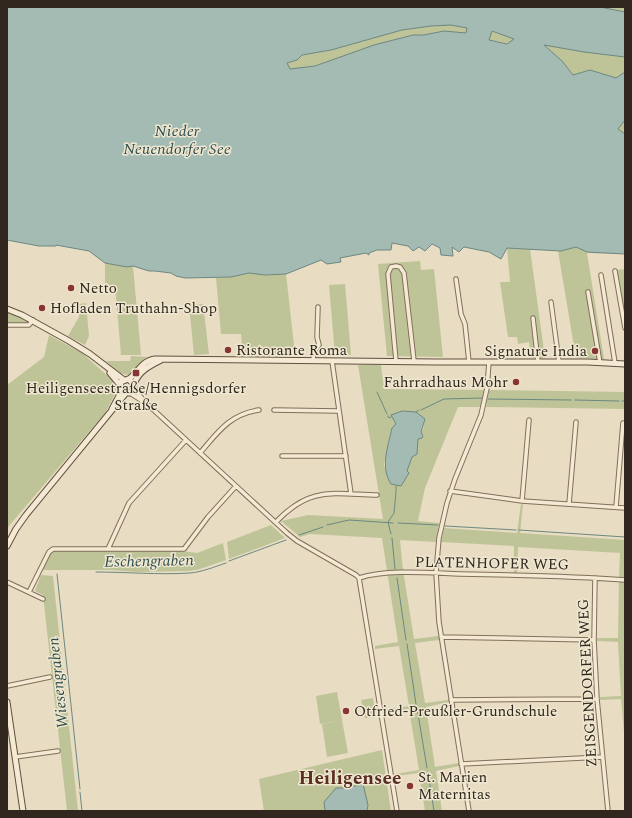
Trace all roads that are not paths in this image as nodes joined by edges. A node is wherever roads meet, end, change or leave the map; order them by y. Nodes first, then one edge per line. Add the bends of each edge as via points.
1 (615, 271) dead end
2 (601, 275) dead end
3 (456, 279) dead end
4 (588, 292) dead end
5 (551, 302) dead end
6 (318, 307) dead end
7 (7, 309) edge
8 (533, 318) dead end
9 (33, 320) junction
10 (7, 325) edge
11 (625, 328) edge
12 (161, 360) junction
13 (313, 360) junction
14 (332, 360) junction
15 (396, 361) junction
16 (414, 361) junction
17 (469, 362) junction
18 (489, 362) junction
19 (538, 362) junction
20 (559, 362) junction
21 (600, 363) junction
22 (615, 363) junction
23 (625, 364) edge
24 (107, 368) junction
25 (126, 380) junction
26 (120, 387) junction
27 (131, 390) junction
28 (259, 410) dead end
29 (274, 410) dead end
30 (111, 411) junction
31 (338, 411) junction
32 (529, 420) dead end
33 (576, 422) dead end
34 (623, 423) dead end
35 (186, 440) junction
36 (200, 453) junction
37 (282, 456) dead end
38 (346, 456) junction
39 (236, 486) junction
40 (450, 491) junction
41 (351, 494) junction
42 (377, 495) dead end
43 (522, 501) junction
44 (569, 504) junction
45 (616, 507) junction
46 (625, 508) edge
47 (276, 522) junction
48 (7, 546) edge
49 (108, 549) junction
50 (436, 573) junction
51 (359, 578) junction
52 (595, 578) junction
53 (625, 580) edge
54 (7, 582) edge
55 (30, 592) junction
56 (43, 599) dead end
57 (441, 637) junction
58 (594, 640) junction
59 (50, 678) dead end
60 (7, 686) edge
61 (597, 699) junction
62 (451, 700) junction
63 (7, 702) edge
64 (58, 750) dead end
65 (15, 757) junction
66 (602, 757) junction
67 (461, 764) junction
68 (23, 811) edge
69 (397, 811) edge
70 (469, 811) edge
71 (608, 811) edge

1 - 11 street
2 - 22 street
3 - 17 street
4 - 21 street
5 - 20 street
6 - 13 street via 319,345 314,352
7 - 9 main road
8 - 19 street
9 - 10 street via 29,325
9 - 24 main road via 85,350
12 - 13 main road
12 - 25 main road via 148,360
12 - 27 main road via 144,369 136,378
13 - 14 main road
14 - 15 main road
14 - 31 street
15 - 16 main road
15 - 16 street via 388,274 391,267 396,266 404,273
16 - 17 main road
17 - 18 main road
18 - 19 main road
18 - 40 street via 481,415
19 - 20 main road
20 - 21 main road
21 - 22 main road
22 - 23 main road
24 - 25 main road
24 - 26 main road
25 - 26 main road
25 - 27 main road
26 - 27 main road
26 - 30 main road via 119,396
27 - 30 main road
27 - 35 street
28 - 36 street via 231,420
29 - 31 street
30 - 48 main road via 26,515
31 - 38 street
32 - 43 street
33 - 44 street
34 - 45 street
35 - 36 street
35 - 49 street via 129,503
36 - 39 street
37 - 38 street
38 - 41 street
39 - 47 street
39 - 49 street via 184,549
40 - 43 street
40 - 50 street via 439,538
41 - 42 street
41 - 47 street via 312,496 291,508
43 - 44 street
44 - 45 street
45 - 46 street
47 - 51 street via 297,541
49 - 55 street via 53,549 49,552
50 - 51 street, PLATENHOFER WEG via 393,573
50 - 52 street, PLATENHOFER WEG
50 - 57 street
51 - 69 street
52 - 53 street, PLATENHOFER WEG
52 - 58 street, ZEISGENDORFER WEG
54 - 55 street
55 - 56 street
57 - 58 street
57 - 62 street
58 - 61 street, ZEISGENDORFER WEG
59 - 60 street
61 - 62 street
61 - 66 street, ZEISGENDORFER WEG
62 - 67 street
63 - 65 main road
64 - 65 street
65 - 68 main road
66 - 67 street
66 - 71 street, ZEISGENDORFER WEG
67 - 70 street

